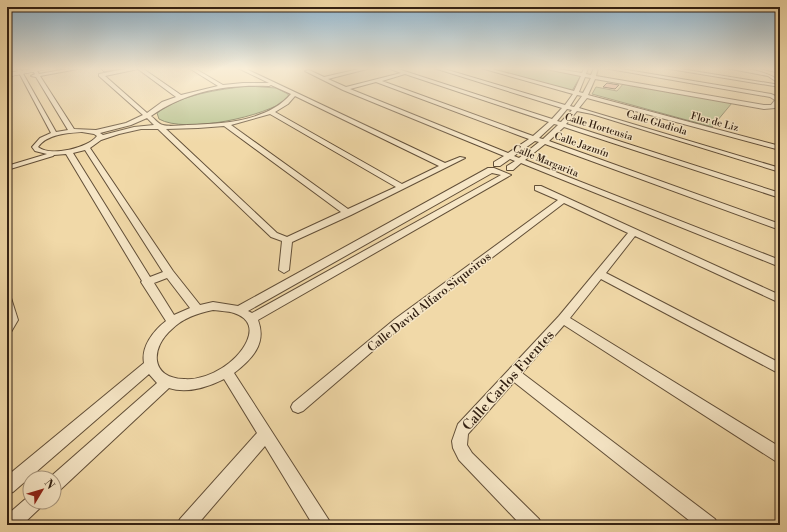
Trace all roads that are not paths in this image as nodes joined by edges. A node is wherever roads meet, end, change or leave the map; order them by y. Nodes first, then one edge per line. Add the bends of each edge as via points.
1 (32, 93) edge
2 (48, 93) edge
3 (121, 93) edge
4 (174, 93) edge
5 (198, 93) edge
6 (354, 93) edge
7 (409, 93) edge
8 (464, 93) edge
9 (519, 93) edge
10 (572, 93) edge
11 (587, 93) edge
12 (683, 93) edge
13 (752, 93) edge
14 (294, 94) joint
15 (576, 94) junction
16 (586, 96) junction
17 (180, 97) junction
18 (566, 107) junction
19 (576, 110) junction
20 (271, 112) junction
21 (147, 116) junction
22 (552, 122) junction
23 (226, 124) junction
24 (563, 125) junction
25 (159, 126) junction
26 (72, 131) junction
27 (55, 134) junction
28 (98, 135) junction
29 (532, 138) junction
30 (542, 141) junction
31 (86, 146) junction
32 (780, 148) edge
33 (42, 152) junction
34 (68, 152) junction
35 (58, 153) junction
36 (509, 156) junction
37 (462, 158) dead end
38 (520, 160) junction
39 (7, 162) edge
40 (445, 166) junction
41 (496, 167) junction
42 (7, 168) edge
43 (780, 170) edge
44 (509, 171) junction
45 (402, 187) junction
46 (538, 188) dead end
47 (780, 196) edge
48 (563, 200) junction
49 (348, 213) junction
50 (780, 227) edge
51 (634, 232) junction
52 (287, 240) junction
53 (780, 264) edge
54 (284, 270) dead end
55 (169, 273) junction
56 (599, 274) junction
57 (146, 282) junction
58 (780, 299) edge
59 (7, 301) edge
60 (197, 310) junction
61 (240, 310) junction
62 (252, 319) junction
63 (562, 319) junction
64 (172, 322) junction
65 (7, 329) edge
66 (150, 366) junction
67 (780, 369) edge
68 (227, 373) junction
69 (514, 374) junction
70 (167, 382) junction
71 (298, 407) dead end
72 (265, 435) junction
73 (780, 456) edge
74 (62, 477) edge
75 (7, 486) edge
76 (25, 510) edge
77 (9, 525) edge
78 (186, 525) edge
79 (323, 525) edge
80 (533, 525) edge
81 (709, 525) edge

1 - 27 street
2 - 26 street
3 - 21 street
4 - 17 street
5 - 17 street
6 - 36 street, Calle Margarita
7 - 29 street, Calle Jazmín
8 - 22 street, Calle Hortensia
9 - 18 street, Calle Gladiola
10 - 15 street, Flor de Liz
11 - 16 street
12 - 13 street via 768,108 774,107 778,99
14 - 20 street via 291,100
14 - 40 street
15 - 16 street, Flor de Liz
15 - 18 street
16 - 19 street
16 - 32 street, Flor de Liz
17 - 21 street via 158,106
18 - 19 street, Calle Gladiola
18 - 22 street
19 - 24 street
19 - 43 street, Calle Gladiola
20 - 23 street
20 - 45 street
21 - 25 street
21 - 28 street
22 - 24 street, Calle Hortensia
22 - 29 street
23 - 25 street via 186,128
23 - 49 street
24 - 30 street
24 - 47 street, Calle Hortensia
25 - 28 street
25 - 52 street via 274,235
26 - 27 street
26 - 28 street
27 - 33 street via 36,144 37,150
28 - 31 street
29 - 30 street, Calle Jazmín
29 - 36 street
30 - 38 street
30 - 50 street, Calle Jazmín
31 - 34 street
31 - 55 street
33 - 35 street
33 - 39 street
34 - 35 street
34 - 57 street
35 - 42 street
36 - 38 street, Calle Margarita
36 - 41 street
37 - 40 street
38 - 44 street
38 - 53 street, Calle Margarita
40 - 45 street
41 - 44 street
41 - 61 street
44 - 62 street
45 - 49 street
46 - 48 street
48 - 51 street
48 - 71 street, Calle David Alfaro Siqueiros via 399,322
49 - 52 street
51 - 56 street, Calle Carlos Fuentes
51 - 58 street
52 - 54 street
55 - 57 street
55 - 60 street
56 - 63 street, Calle Carlos Fuentes
56 - 67 street
57 - 64 street
59 - 65 street via 12,320
60 - 61 street via 213,306
60 - 64 street
61 - 62 street
62 - 68 street via 256,336 253,346 238,365
63 - 69 street, Calle Carlos Fuentes
63 - 73 street
64 - 66 street via 153,343 149,354
66 - 70 street via 156,375
66 - 75 street
68 - 70 street via 195,385
68 - 72 street
69 - 80 street, Calle Carlos Fuentes via 463,429 459,436 459,445 466,458
69 - 81 street
70 - 74 street
72 - 78 street
72 - 79 street
76 - 77 street

